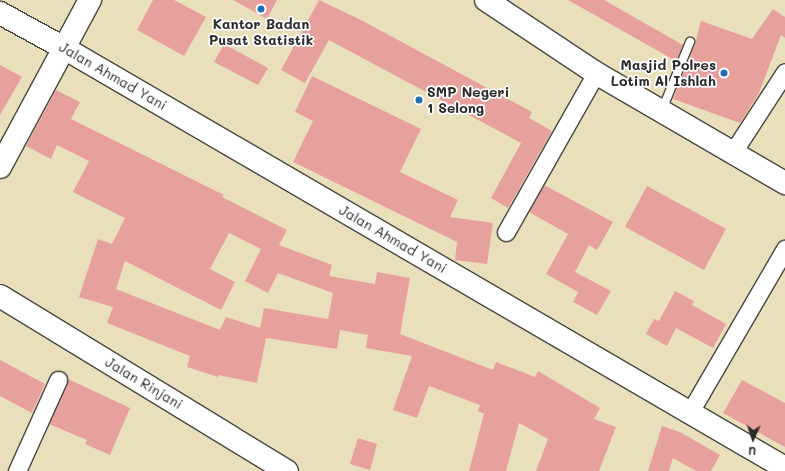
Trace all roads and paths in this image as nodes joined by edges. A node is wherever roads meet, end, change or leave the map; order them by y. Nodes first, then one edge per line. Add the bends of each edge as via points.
1 (90, 0) edge
2 (487, 0) edge
3 (2, 19) edge
4 (690, 42) dead end
5 (64, 48) junction
6 (785, 72) edge
7 (596, 73) junction
8 (662, 111) junction
9 (733, 152) junction
10 (0, 167) edge
11 (785, 183) edge
12 (506, 232) dead end
13 (785, 249) edge
14 (0, 296) edge
15 (58, 380) dead end
16 (690, 412) junction
17 (785, 468) edge
18 (17, 471) edge
19 (287, 471) edge

1 - 5 street
2 - 7 street
3 - 5 street, Jalan Ahmad Yani
4 - 8 lane
5 - 10 street
5 - 16 street, Jalan Ahmad Yani
6 - 9 street
7 - 8 street
7 - 12 street
8 - 9 street
9 - 11 street
13 - 16 street
14 - 19 street, Jalan Rinjani
15 - 18 street
16 - 17 street, Jalan Ahmad Yani

